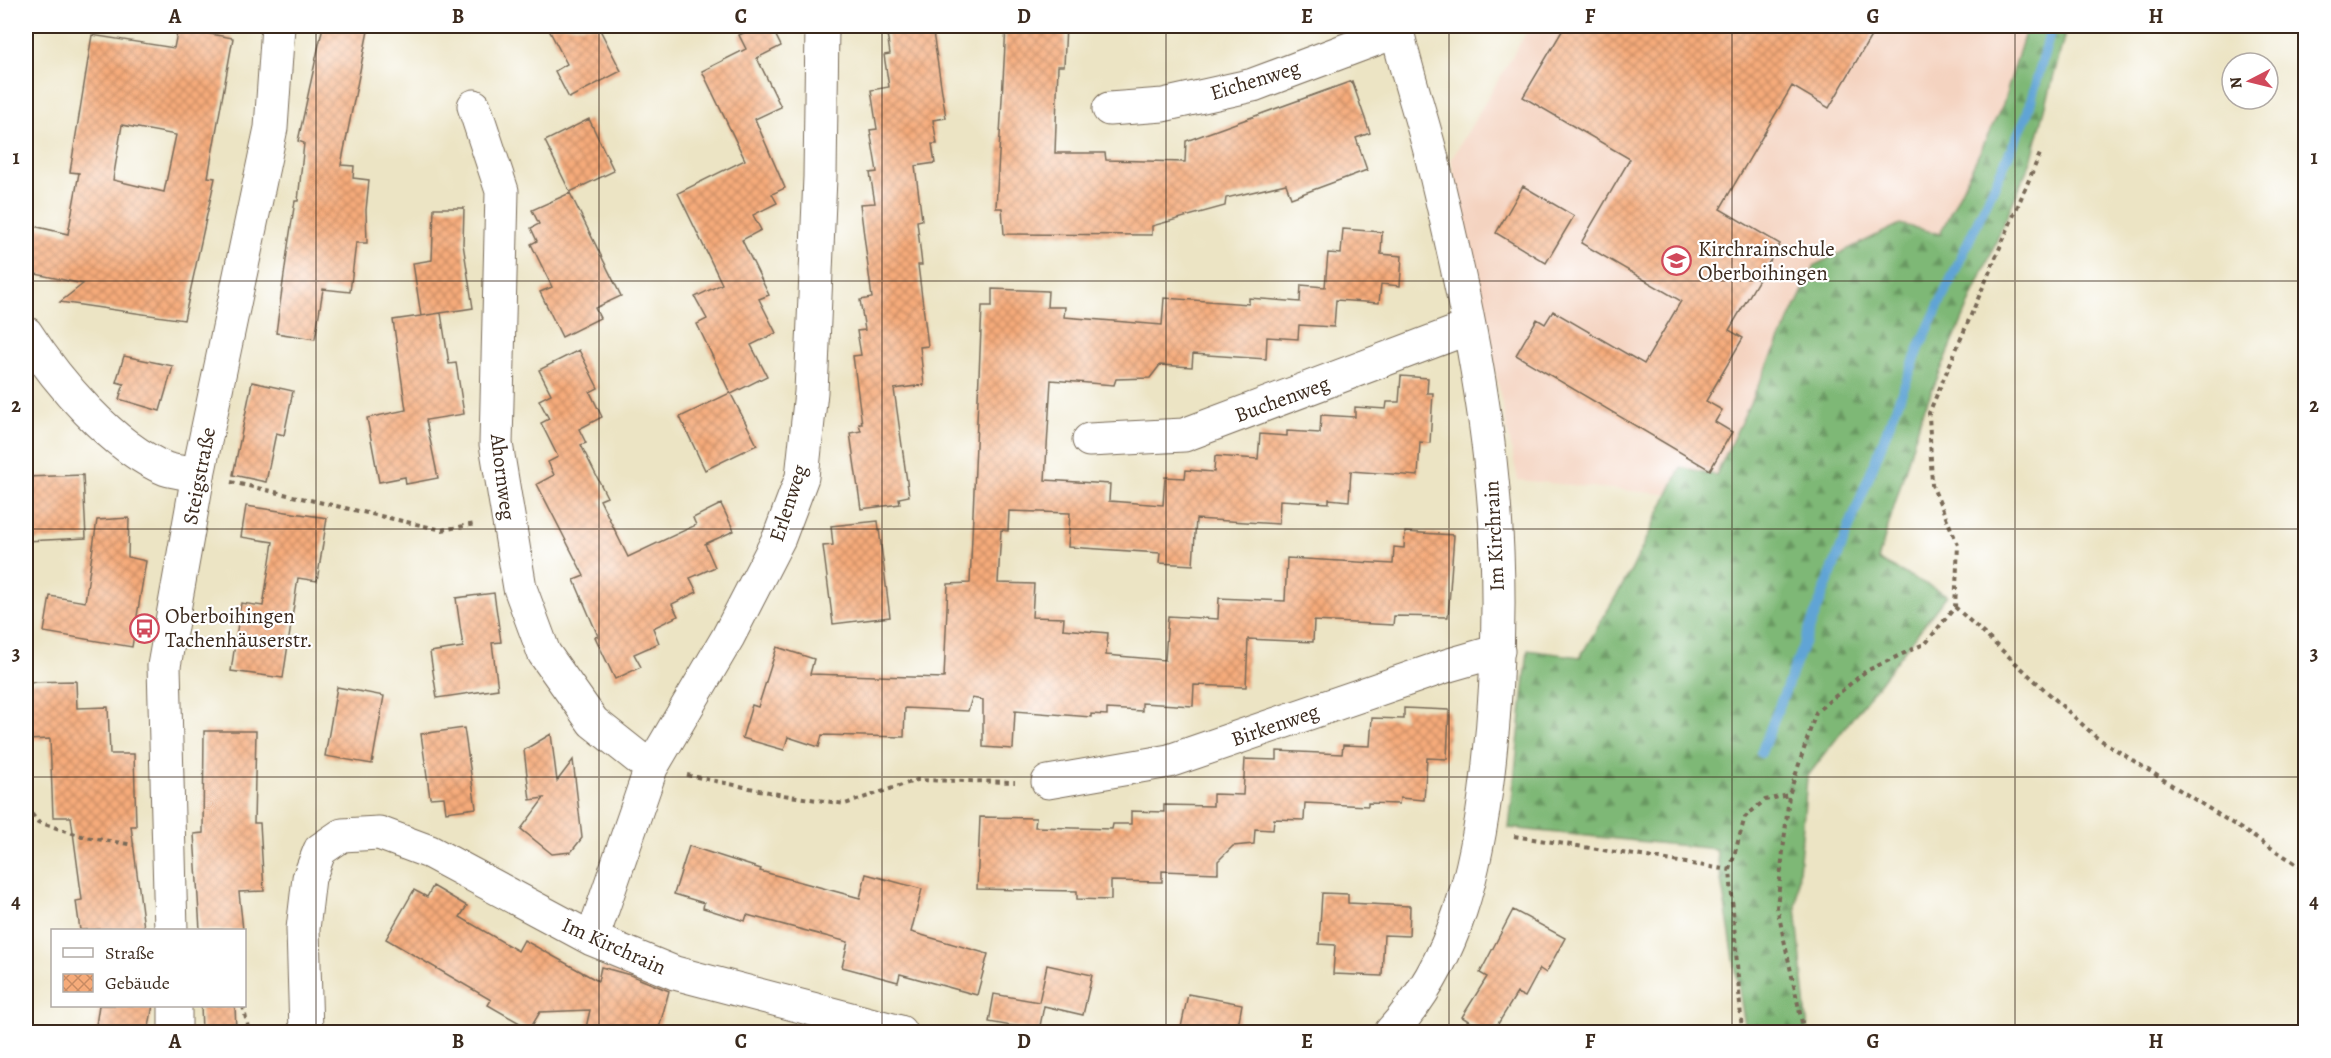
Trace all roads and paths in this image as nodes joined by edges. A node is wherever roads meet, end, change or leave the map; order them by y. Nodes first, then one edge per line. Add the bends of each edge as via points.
1 (278, 26) edge
2 (822, 26) edge
3 (1397, 28) edge
4 (474, 106) dead end
5 (1109, 109) dead end
6 (2040, 154) dead end
7 (1468, 328) junction
8 (26, 333) edge
9 (1089, 440) dead end
10 (198, 476) junction
11 (508, 519) junction
12 (1955, 607) junction
13 (1498, 651) junction
14 (651, 768) junction
15 (1048, 782) joint
16 (1789, 795) junction
17 (26, 807) edge
18 (1481, 831) junction
19 (167, 851) junction
20 (1730, 870) junction
21 (2306, 870) edge
22 (171, 929) edge
23 (592, 939) junction
24 (175, 1007) edge
25 (243, 1007) edge
26 (175, 1032) edge
27 (249, 1032) edge
28 (306, 1032) edge
29 (900, 1032) edge
30 (1391, 1032) edge
31 (1742, 1032) edge
32 (1804, 1032) edge

1 - 10 street, Steigstraße via 271,128
2 - 14 street, Erlenweg via 812,392 802,477 779,538 728,637
3 - 5 street, Eichenweg via 1253,85 1163,105
3 - 7 street, Im Kirchrain via 1434,166
4 - 11 street, Ahornweg via 502,191 496,444
6 - 12 path via 1929,413 1932,485 1958,546
7 - 9 street, Buchenweg via 1184,435
7 - 13 street, Im Kirchrain via 1490,458 1498,552
8 - 10 street via 44,362 127,446 167,469
10 - 11 path via 442,530
10 - 19 street, Steigstraße via 164,666
11 - 14 street, Ahornweg via 520,588 544,653 593,722
12 - 16 path via 1926,643 1866,671 1816,712
12 - 21 path via 2096,737
13 - 15 street, Birkenweg via 1169,761
13 - 18 street, Im Kirchrain
14 - 15 path via 845,804 916,780
14 - 23 street, Erlenweg
16 - 20 path via 1765,800 1745,817
16 - 32 path via 1777,907
17 - 19 path via 38,822 86,837
18 - 20 path
18 - 30 street, Im Kirchrain via 1471,884 1447,948 1413,1009
19 - 22 street, Steigstraße
20 - 31 path
23 - 28 street, Im Kirchrain via 430,852 379,833 342,835 320,850 309,878 303,929
23 - 29 street, Im Kirchrain via 675,972
24 - 26 street
25 - 27 path

